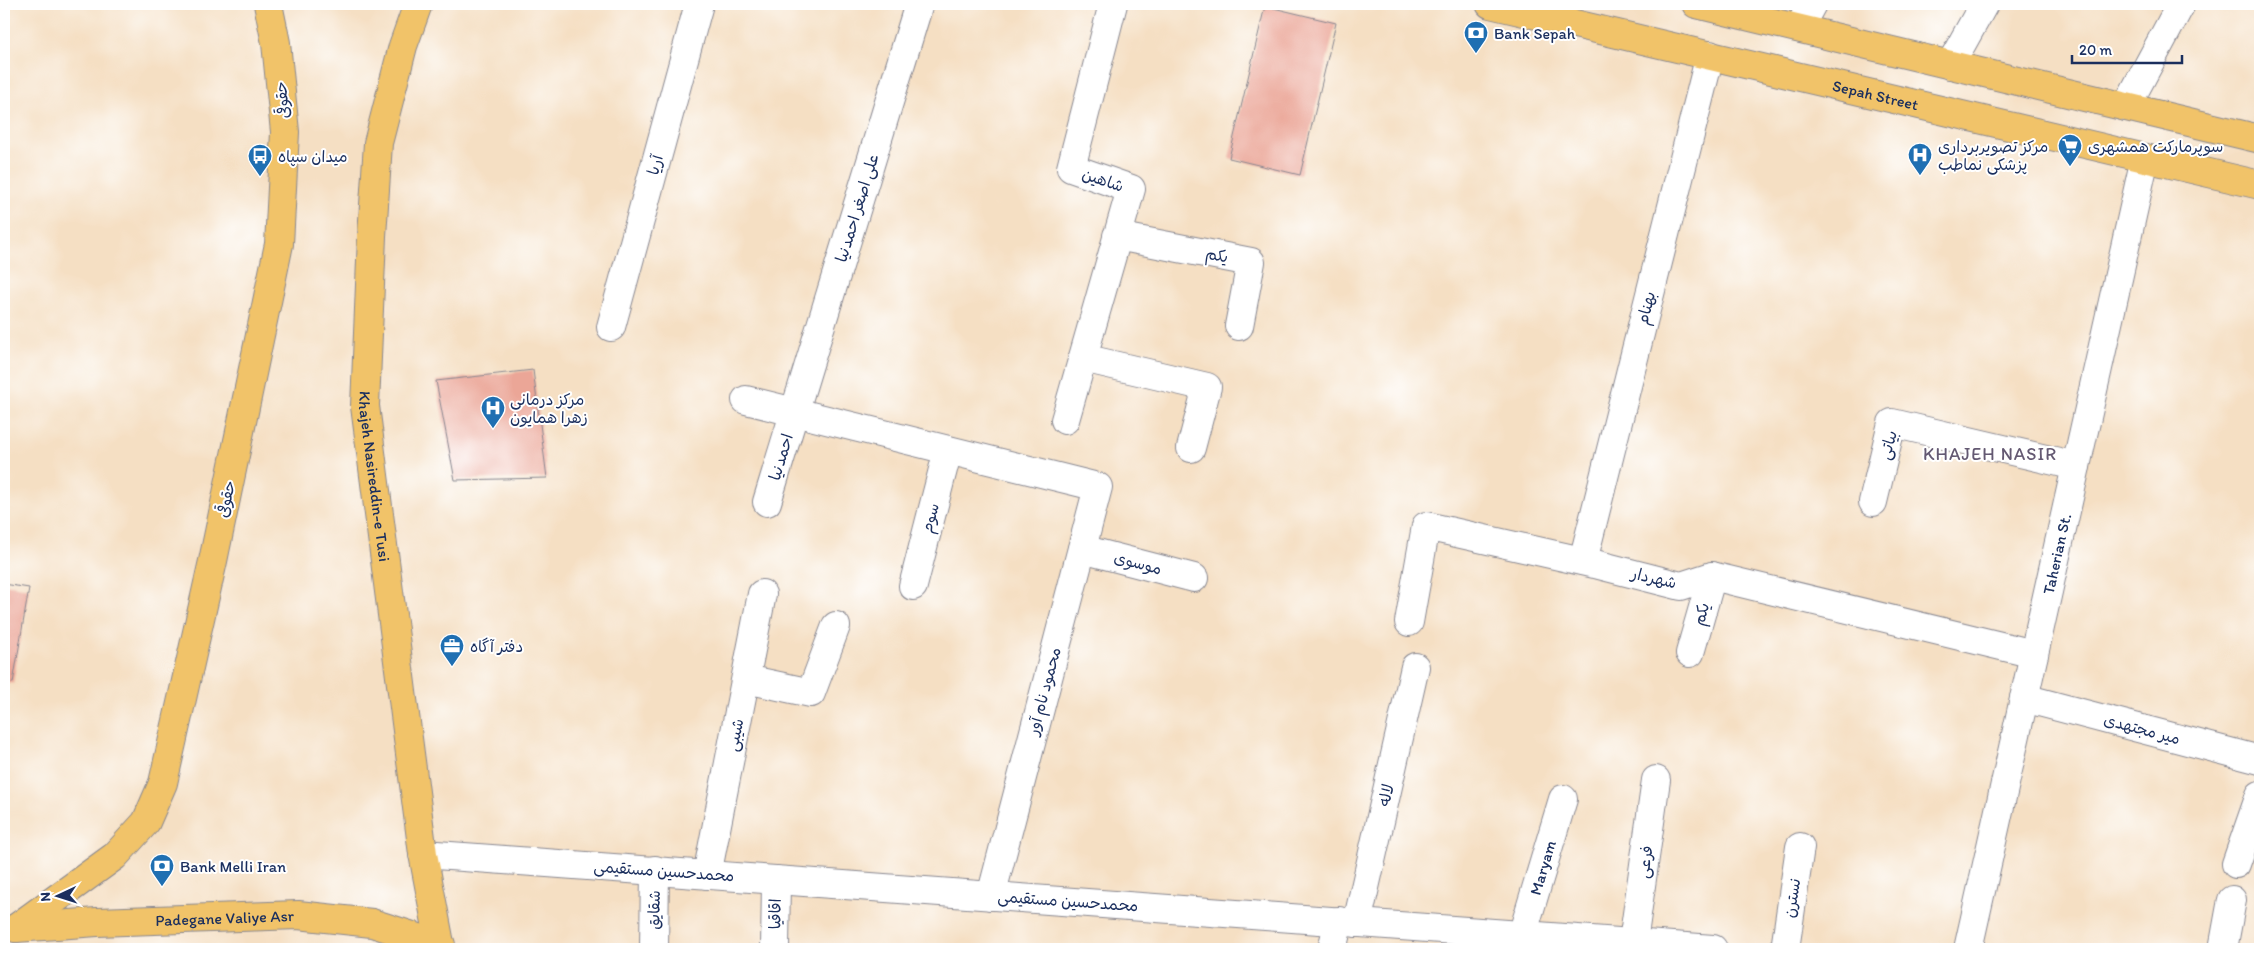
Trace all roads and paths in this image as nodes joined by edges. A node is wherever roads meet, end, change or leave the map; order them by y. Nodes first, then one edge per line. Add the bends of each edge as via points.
1 (268, 4) edge
2 (418, 4) edge
3 (699, 4) edge
4 (919, 4) edge
5 (1113, 4) edge
6 (1490, 4) edge
7 (1696, 4) edge
8 (1812, 4) edge
9 (1984, 4) edge
10 (2181, 4) edge
11 (1799, 28) junction
12 (1710, 55) junction
13 (1950, 65) junction
14 (2126, 107) junction
15 (2260, 139) edge
16 (2145, 158) junction
17 (2260, 185) edge
18 (1117, 236) junction
19 (1239, 326) dead end
20 (611, 327) dead end
21 (1083, 358) junction
22 (746, 400) dead end
23 (795, 412) junction
24 (1066, 420) dead end
25 (1191, 448) dead end
26 (948, 450) junction
27 (2076, 466) junction
28 (767, 502) dead end
29 (1873, 502) dead end
30 (1082, 549) junction
31 (1583, 561) junction
32 (1712, 576) junction
33 (1194, 578) dead end
34 (913, 586) dead end
35 (762, 594) dead end
36 (1408, 622) dead end
37 (836, 626) dead end
38 (1690, 653) dead end
39 (2034, 654) junction
40 (1415, 667) dead end
41 (746, 679) junction
42 (2024, 698) junction
43 (2260, 760) edge
44 (1656, 780) dead end
45 (2260, 794) edge
46 (1563, 799) dead end
47 (1800, 846) dead end
48 (423, 854) junction
49 (2236, 864) dead end
50 (655, 870) junction
51 (707, 875) junction
52 (776, 880) junction
53 (990, 896) junction
54 (2232, 900) dead end
55 (1348, 922) junction
56 (10, 929) edge
57 (1519, 942) edge
58 (1632, 946) edge
59 (441, 947) edge
60 (654, 949) edge
61 (775, 949) edge
62 (1332, 949) edge
63 (1713, 949) edge
64 (1785, 949) edge
65 (1968, 949) edge
66 (2223, 949) edge

1 - 56 main road, حقوقی via 276,44 285,132 278,244 163,783 146,822 115,856
2 - 48 main road, Khajeh Nasireddin-e Tusi via 403,46 378,142 365,406
3 - 20 street, آریا
4 - 23 street, علی اصغر احمدنیا
5 - 18 street, شاهین via 1071,168 1131,189
6 - 12 main road, Sepah Street
7 - 11 main road
8 - 11 street
9 - 13 street
10 - 14 street
11 - 13 main road
12 - 16 main road, Sepah Street
12 - 31 street, بهنام
13 - 14 main road
14 - 15 main road
16 - 17 main road, Sepah Street
16 - 27 street, Taherian St.
18 - 19 street, یکم via 1251,262
18 - 21 street, شاهین
21 - 24 street, شاهین
21 - 25 street via 1208,387
22 - 23 street
23 - 26 street
23 - 28 street, احمدنیا
26 - 30 street, محمود نام آور via 1098,487
26 - 34 street, سوم
27 - 29 street, بیاتی via 1892,423
27 - 39 street, Taherian St.
30 - 33 street, موسوی
30 - 53 street, محمود نام آور
31 - 32 street, شهردار via 1680,586
31 - 36 street, شهردار via 1426,526
32 - 38 street, یکم
32 - 39 street
35 - 41 street, شیبی
37 - 41 street via 811,693
39 - 42 street, Taherian St.
40 - 55 street, لاله
41 - 51 street, شیبی
42 - 43 street, میر مجتهدی
42 - 65 street, Taherian St.
44 - 58 street, فرعی
45 - 49 street
46 - 57 street, Maryam
47 - 64 street, نسترن
48 - 50 street, محمدحسین مستقیمی
48 - 59 main road, Khajeh Nasireddin-e Tusi
50 - 51 street, محمدحسین مستقیمی
50 - 60 street, شقایق
51 - 52 street, محمدحسین مستقیمی
52 - 53 street, محمدحسین مستقیمی
52 - 61 street, اقاقیا
53 - 55 street, محمدحسین مستقیمی
54 - 66 street
55 - 57 street, محمدحسین مستقیمی
55 - 62 street, لاله
56 - 59 main road, Padegane Valiye Asr via 97,922 298,915 372,923
57 - 58 street, محمدحسین مستقیمی
58 - 63 street, محمدحسین مستقیمی

